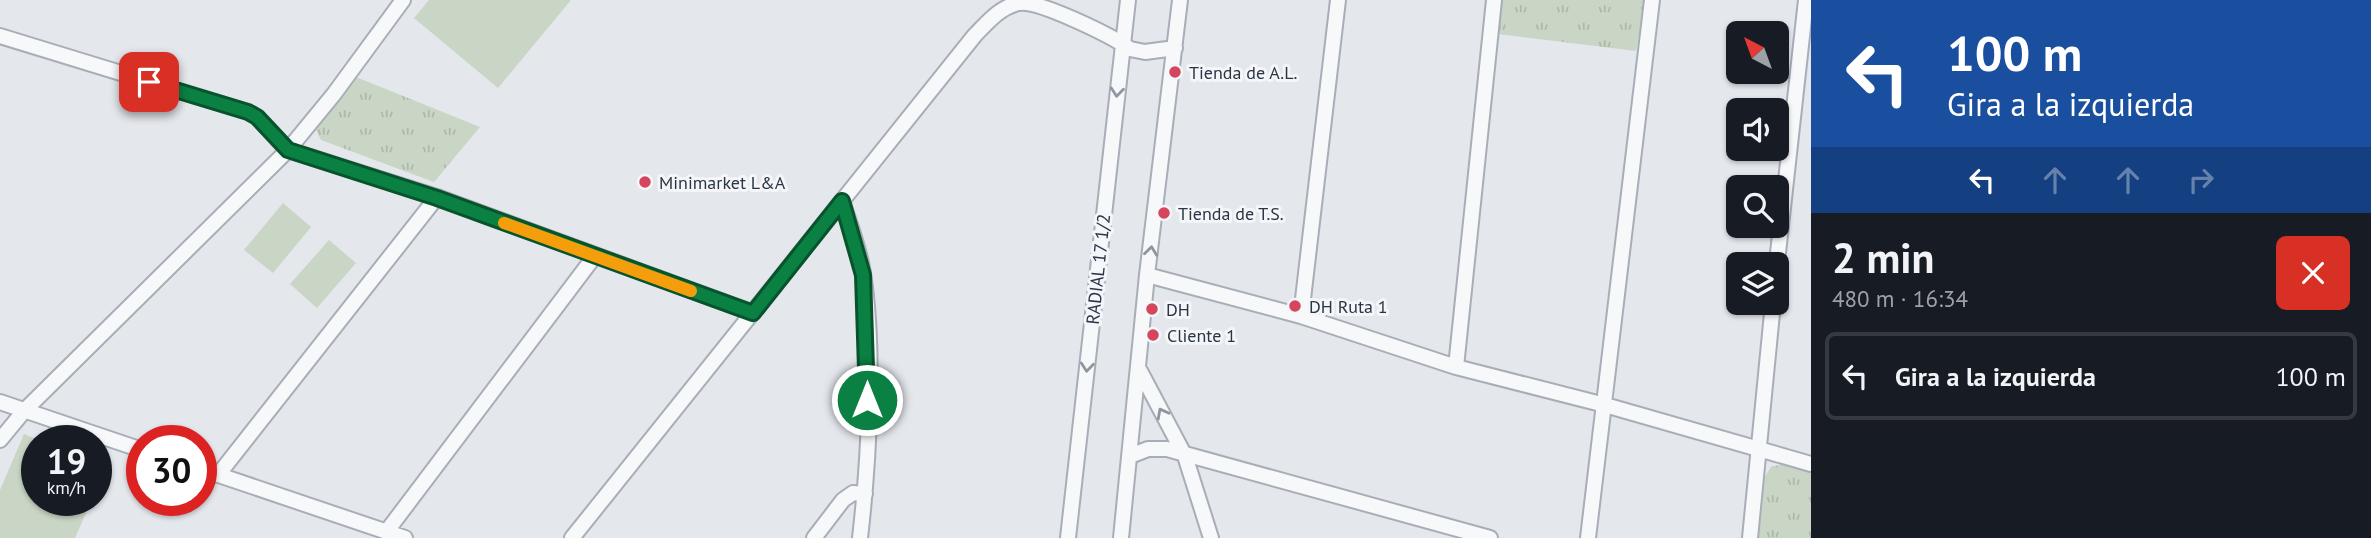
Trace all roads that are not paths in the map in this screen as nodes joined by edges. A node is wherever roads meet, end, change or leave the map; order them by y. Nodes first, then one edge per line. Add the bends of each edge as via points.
1 (403, 0) edge
2 (1128, 0) edge
3 (1180, 0) edge
4 (1338, 0) edge
5 (1494, 0) edge
6 (1652, 0) edge
7 (1806, 0) edge
8 (1032, 1) edge
9 (0, 36) edge
10 (1123, 44) junction
11 (1175, 48) junction
12 (288, 150) junction
13 (437, 198) junction
14 (842, 201) junction
15 (1778, 252) edge
16 (594, 257) junction
17 (1147, 275) junction
18 (753, 313) junction
19 (1772, 315) edge
20 (1301, 316) junction
21 (1456, 367) junction
22 (1139, 371) junction
23 (0, 402) edge
24 (1605, 405) junction
25 (24, 411) junction
26 (0, 440) edge
27 (126, 445) edge
28 (1757, 448) junction
29 (1130, 456) junction
30 (1185, 456) junction
31 (1811, 464) edge
32 (218, 475) joint
33 (865, 494) junction
34 (387, 531) junction
35 (405, 538) edge
36 (572, 538) edge
37 (814, 538) edge
38 (860, 538) edge
39 (1068, 538) edge
40 (1121, 538) edge
41 (1211, 538) edge
42 (1490, 538) edge
43 (1588, 538) edge
44 (1749, 538) edge

1 - 12 street
2 - 10 street, RADIAL 17 1/2
3 - 11 street
4 - 20 street
5 - 21 street
6 - 24 street
7 - 15 street
8 - 10 street
8 - 14 street via 999,12 975,35
9 - 12 street via 248,112
10 - 11 street via 1145,52
10 -> 39 street, RADIAL 17 1/2
17 -> 11 street
12 - 13 street
12 - 25 street
13 - 16 street
13 - 32 street
14 - 18 street
14 - 33 street via 863,275 868,376
16 - 18 street
16 - 34 street
17 - 20 street
17 - 22 street
18 - 36 street
19 - 28 street
20 - 21 street
21 - 24 street
22 - 29 street
30 -> 22 street
23 - 25 street
24 - 28 street
24 - 43 street
25 - 26 street
25 - 27 street
28 - 31 street
28 - 44 street
29 - 30 street via 1157,449
29 - 40 street
30 - 41 street
30 - 42 street
32 - 34 street
33 - 37 street via 853,493 843,500
33 - 38 street
34 - 35 street

